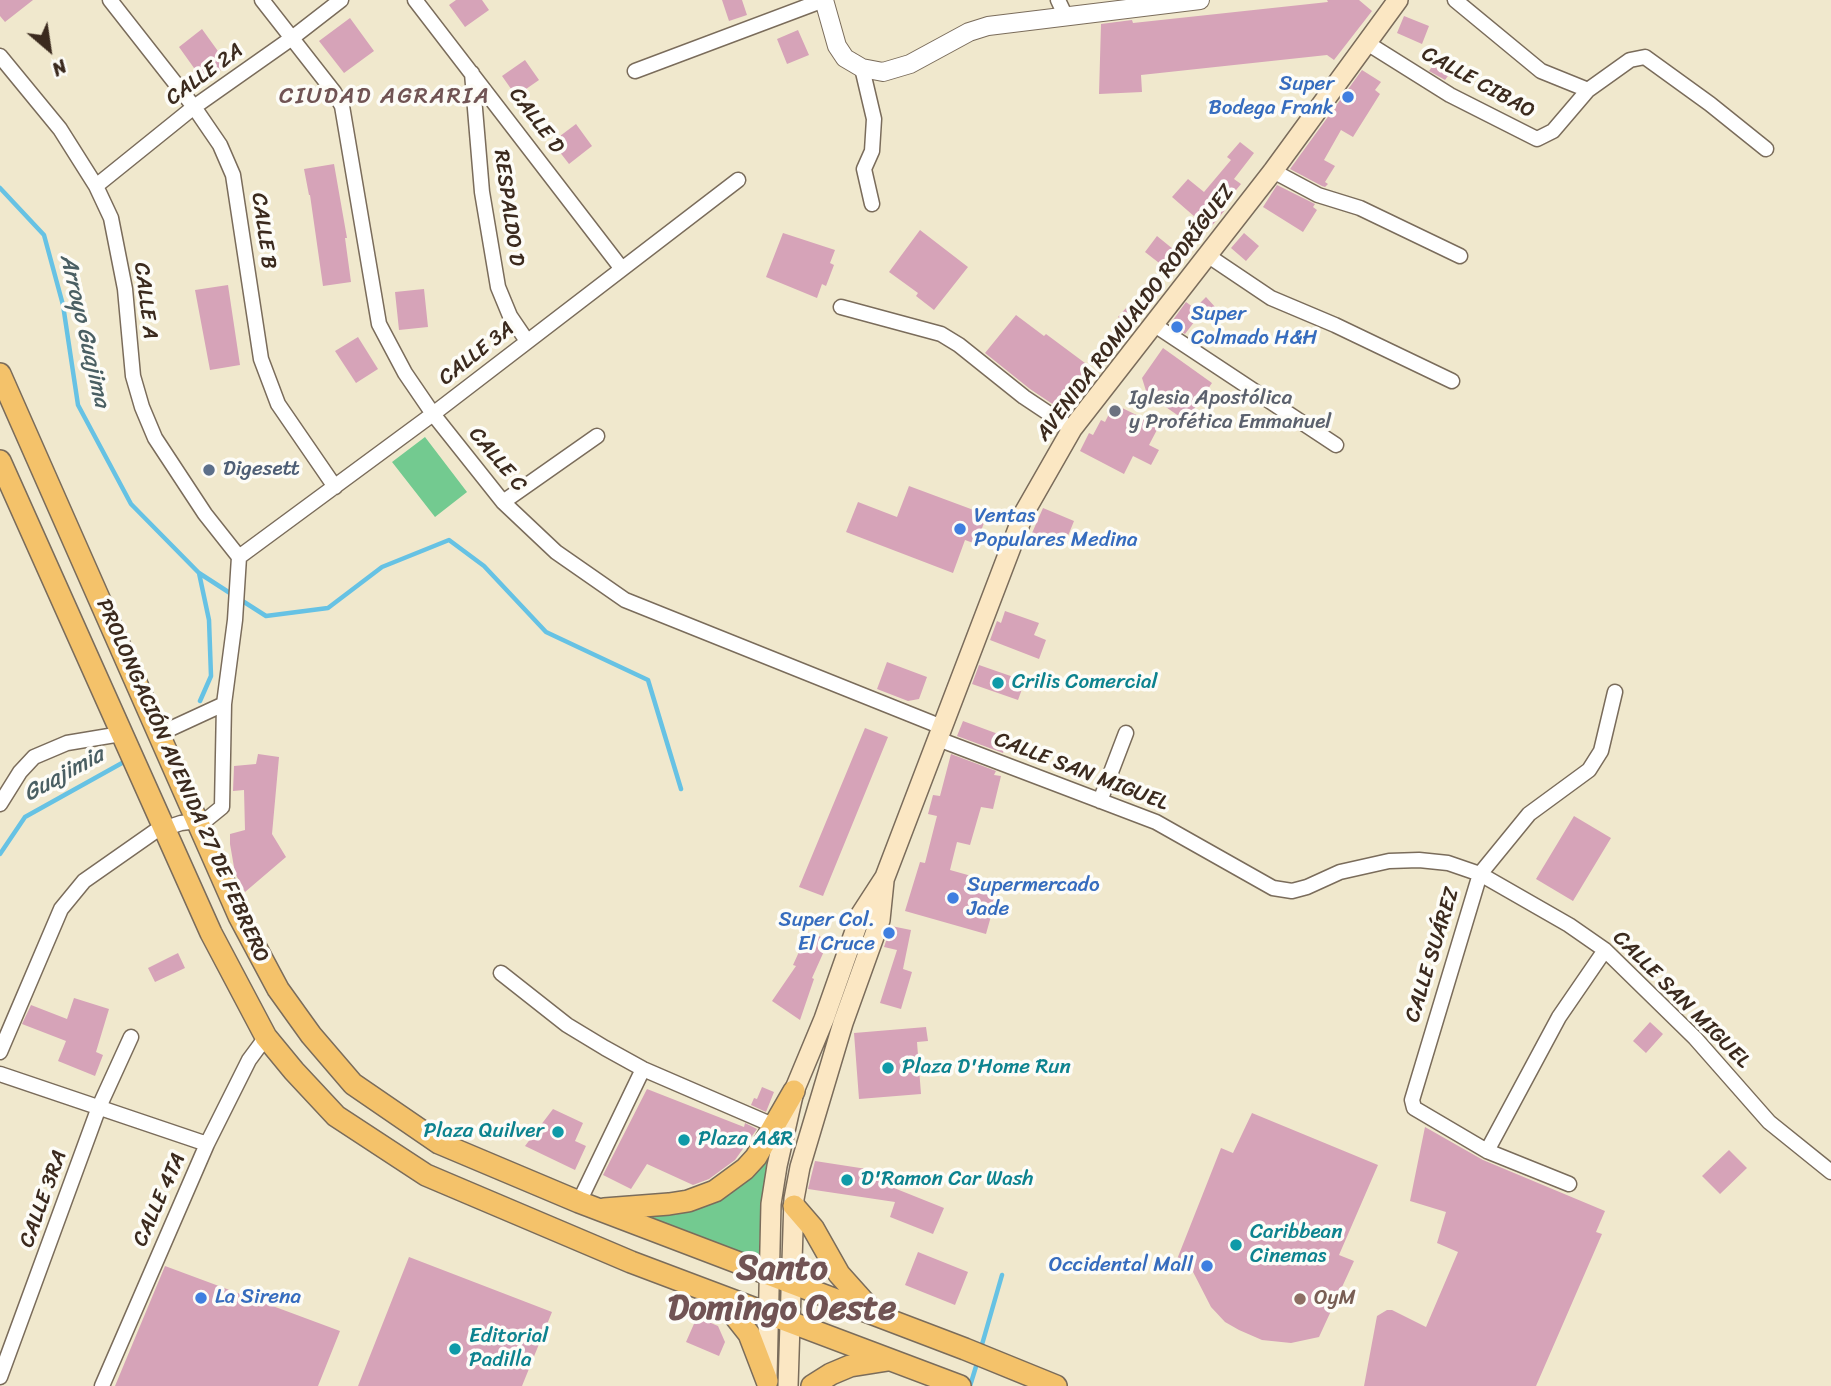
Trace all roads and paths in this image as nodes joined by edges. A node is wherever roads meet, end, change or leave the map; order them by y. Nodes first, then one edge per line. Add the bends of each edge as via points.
1 (110, 0) edge
2 (262, 0) edge
3 (341, 0) edge
4 (415, 0) edge
5 (824, 0) edge
6 (1058, 0) edge
7 (1200, 0) edge
8 (1398, 0) edge
9 (1455, 0) edge
10 (1066, 17) junction
11 (292, 38) junction
12 (1367, 43) junction
13 (0, 56) edge
14 (862, 68) junction
15 (635, 71) dead end
16 (472, 73) junction
17 (1588, 90) junction
18 (194, 107) junction
19 (1766, 149) dead end
20 (1273, 171) junction
21 (738, 180) dead end
22 (96, 186) junction
23 (872, 204) dead end
24 (1207, 255) junction
25 (1460, 256) dead end
26 (622, 270) junction
27 (841, 307) dead end
28 (1153, 324) junction
29 (527, 341) junction
30 (0, 374) edge
31 (1452, 381) dead end
32 (433, 414) junction
33 (1072, 429) junction
34 (597, 436) dead end
35 (1336, 445) dead end
36 (0, 461) edge
37 (335, 486) junction
38 (503, 502) junction
39 (239, 557) junction
40 (1615, 692) dead end
41 (224, 704) junction
42 (940, 733) junction
43 (1126, 733) dead end
44 (121, 734) junction
45 (159, 734) junction
46 (1100, 801) junction
47 (0, 804) edge
48 (198, 822) junction
49 (164, 827) junction
50 (1480, 874) junction
51 (885, 877) junction
52 (1605, 950) junction
53 (500, 972) dead end
54 (131, 1037) dead end
55 (266, 1037) junction
56 (0, 1052) edge
57 (643, 1069) junction
58 (0, 1074) edge
59 (794, 1091) junction
60 (99, 1107) junction
61 (775, 1126) junction
62 (207, 1144) junction
63 (1487, 1152) junction
64 (1831, 1172) edge
65 (1569, 1184) dead end
66 (588, 1206) junction
67 (794, 1206) junction
68 (768, 1274) junction
69 (693, 1284) junction
70 (793, 1284) junction
71 (767, 1313) junction
72 (877, 1316) junction
73 (792, 1324) junction
74 (891, 1360) junction
75 (0, 1377) edge
76 (767, 1384) edge
77 (957, 1385) edge
78 (102, 1386) edge
79 (788, 1386) edge
80 (812, 1386) edge
81 (1056, 1386) edge

1 - 18 street, CALLE B
2 - 11 street, CALLE C
3 - 11 street, CALLE 2A
4 - 16 street, CALLE D
5 - 14 street via 837,46 845,58
5 - 15 street
6 - 10 street
7 - 10 street
8 - 12 main road, AVENIDA ROMUALDO RODRÍGUEZ
9 - 17 street via 1541,71
10 - 14 street via 988,26 910,64 883,72
11 - 18 street, CALLE 2A
11 - 32 street, CALLE C via 342,106 379,324
12 - 17 street, CALLE CIBAO via 1450,95 1537,139 1553,131
12 - 20 main road, AVENIDA ROMUALDO RODRÍGUEZ
13 - 22 street, CALLE A via 60,129
14 - 23 street via 874,119 872,151 864,169
16 - 26 street, CALLE D
16 - 29 street, RESPALDO D via 482,192 498,287
17 - 19 street, CALLE CIBAO via 1630,60 1645,57
18 - 22 street, CALLE 2A
18 - 37 street, CALLE B via 220,145 233,175 261,359 278,404
20 - 24 main road, AVENIDA ROMUALDO RODRÍGUEZ
20 - 25 street
21 - 26 street, CALLE 3A
22 - 39 street, CALLE A via 111,218 133,376 142,407 155,438
24 - 28 main road, AVENIDA ROMUALDO RODRÍGUEZ
24 - 31 street via 1271,298
26 - 29 street, CALLE 3A
27 - 33 street via 941,334
28 - 33 main road, AVENIDA ROMUALDO RODRÍGUEZ
28 - 35 street
29 - 32 street, CALLE 3A
30 - 45 main road, PROLONGACIÓN AVENIDA 27 DE FEBRERO
32 - 37 street, CALLE 3A
32 - 38 street, CALLE C
33 - 42 main road, AVENIDA ROMUALDO RODRÍGUEZ via 1016,532
34 - 38 street
36 - 44 main road, PROLONGACIÓN AVENIDA 27 DE FEBRERO
37 - 39 street, CALLE 3A
38 - 42 street, CALLE C via 556,552 625,600
39 - 41 street
40 - 50 street, CALLE SUÁREZ via 1601,751 1590,770 1529,814
41 - 45 street
41 - 48 street via 222,807
42 - 46 street, CALLE SAN MIGUEL
42 - 51 main road, AVENIDA ROMUALDO RODRÍGUEZ
43 - 46 street
44 - 47 street via 67,743 34,757
44 - 49 main road, PROLONGACIÓN AVENIDA 27 DE FEBRERO
45 - 48 main road, PROLONGACIÓN AVENIDA 27 DE FEBRERO
46 - 50 street, CALLE SAN MIGUEL via 1156,822 1273,888 1292,891 1340,872 1389,861 1448,863
48 - 49 street
48 - 66 main road, PROLONGACIÓN AVENIDA 27 DE FEBRERO via 239,916 278,989 354,1084 439,1143
49 - 55 main road, PROLONGACIÓN AVENIDA 27 DE FEBRERO via 211,933
49 - 56 street via 84,881 61,909
50 - 52 street, CALLE SAN MIGUEL
50 - 63 street, CALLE SUÁREZ via 1412,1100 1414,1108
51 - 59 main road, AVENIDA ROMUALDO RODRÍGUEZ via 861,914
51 - 67 main road, AVENIDA ROMUALDO RODRÍGUEZ via 880,920 810,1128
52 - 63 street via 1559,1017
52 - 64 street, CALLE SAN MIGUEL via 1695,1038 1769,1122
53 - 57 street via 567,1025
54 - 60 street, CALLE 3RA
55 - 62 street, CALLE 4TA via 249,1060
55 - 69 main road, PROLONGACIÓN AVENIDA 27 DE FEBRERO via 336,1116 426,1175
57 - 61 street
57 - 66 street
58 - 60 street
59 - 61 main road
59 - 68 main road, AVENIDA ROMUALDO RODRÍGUEZ via 771,1204
60 - 62 street
60 - 75 street, CALLE 3RA
61 - 66 main road via 745,1169 715,1191 669,1204
62 - 78 street, CALLE 4TA
63 - 65 street, CALLE SUÁREZ
66 - 68 main road, PROLONGACIÓN AVENIDA 27 DE FEBRERO
67 - 70 main road, AVENIDA ROMUALDO RODRÍGUEZ
67 - 72 main road via 813,1227 839,1274
68 - 70 main road, PROLONGACIÓN AVENIDA 27 DE FEBRERO
68 - 71 main road, AVENIDA ROMUALDO RODRÍGUEZ
69 - 71 main road, PROLONGACIÓN AVENIDA 27 DE FEBRERO
69 - 76 main road via 734,1314 749,1334
70 - 72 main road, PROLONGACIÓN AVENIDA 27 DE FEBRERO
70 - 73 main road, AVENIDA ROMUALDO RODRÍGUEZ
71 - 73 main road, PROLONGACIÓN AVENIDA 27 DE FEBRERO
71 - 76 main road, AVENIDA ROMUALDO RODRÍGUEZ
72 - 81 main road, PROLONGACIÓN AVENIDA 27 DE FEBRERO
73 - 74 main road, PROLONGACIÓN AVENIDA 27 DE FEBRERO
73 - 79 main road, AVENIDA ROMUALDO RODRÍGUEZ
74 - 77 main road, PROLONGACIÓN AVENIDA 27 DE FEBRERO
74 - 80 main road via 850,1366

